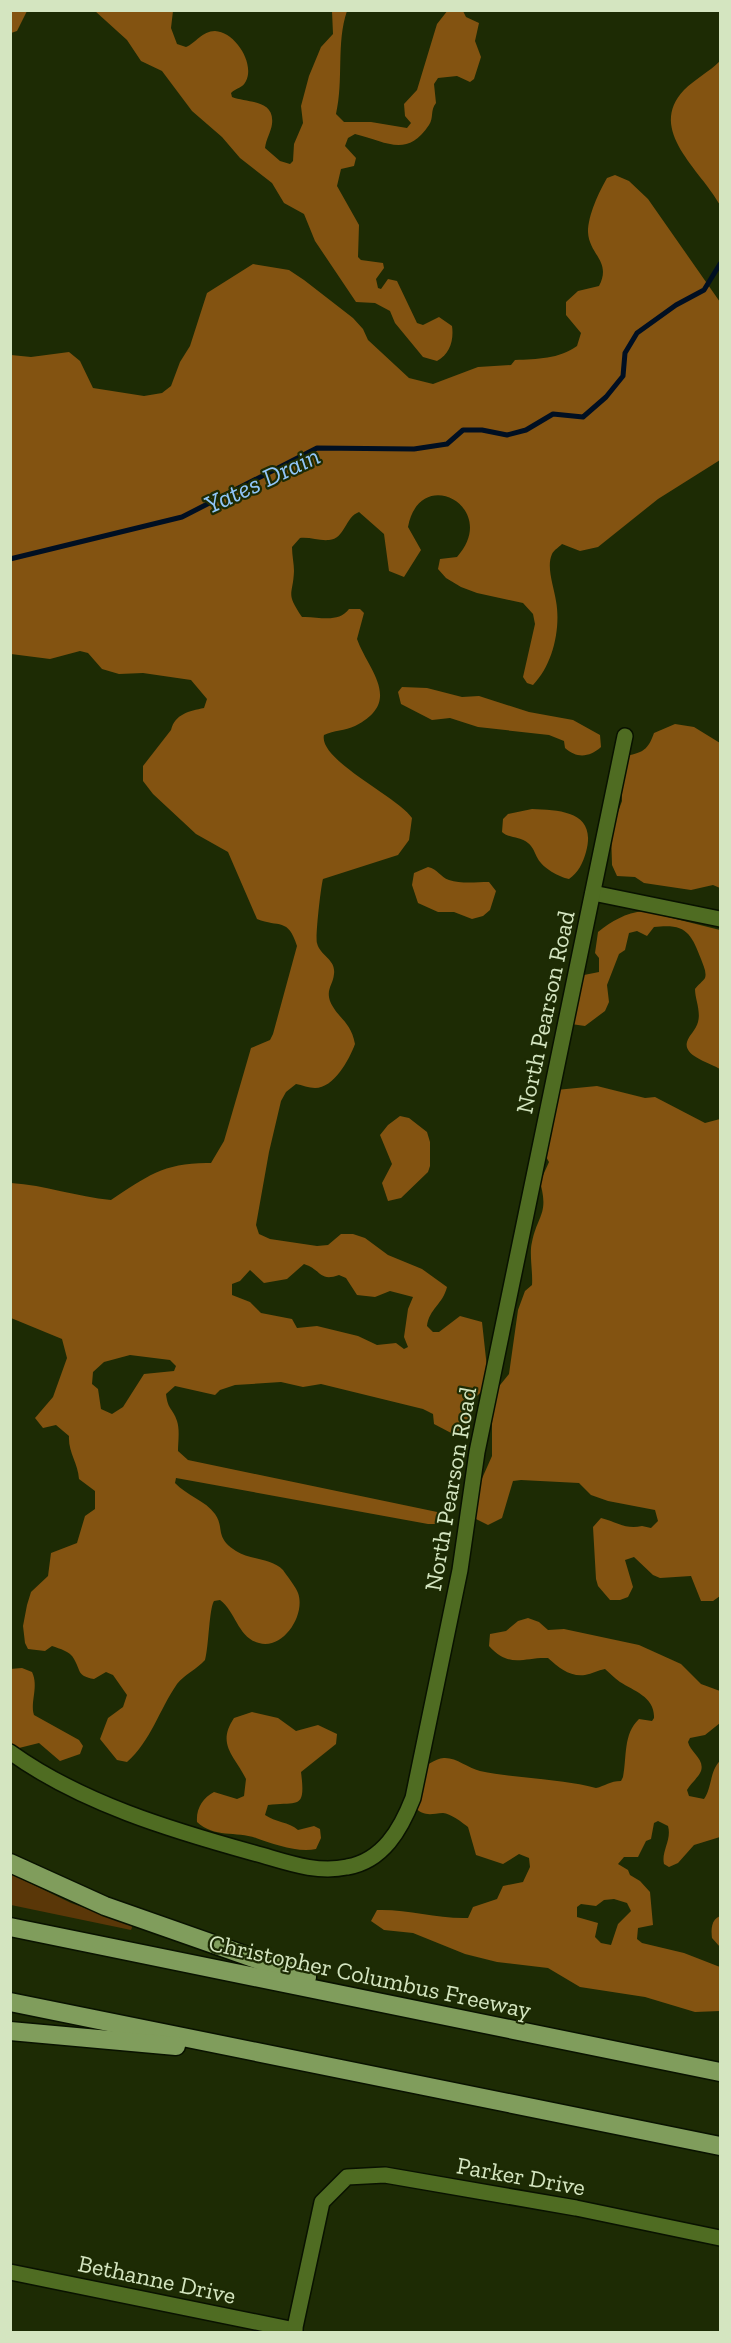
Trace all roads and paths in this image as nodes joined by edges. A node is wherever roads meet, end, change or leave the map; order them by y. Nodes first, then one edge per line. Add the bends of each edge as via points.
1 (625, 736) dead end
2 (593, 892) junction
3 (720, 919) edge
4 (10, 1752) edge
5 (10, 1863) edge
6 (10, 1927) edge
7 (368, 1999) junction
8 (10, 2002) edge
9 (10, 2031) edge
10 (268, 2054) junction
11 (720, 2072) edge
12 (720, 2146) edge
13 (720, 2238) edge
14 (10, 2272) edge
15 (294, 2331) edge

1 - 2 street, North Pearson Road
2 - 3 street
2 - 4 street, North Pearson Road via 477,1452 460,1570 413,1798 392,1840 373,1857 348,1867 315,1870 198,1838 92,1798
5 - 7 highway via 105,1906
6 - 7 highway, Christopher Columbus Freeway
7 - 11 highway, Christopher Columbus Freeway
8 - 10 highway
9 - 10 highway
10 - 12 highway
13 - 15 street, Parker Drive via 385,2175 347,2177 322,2202
14 - 15 street, Bethanne Drive

